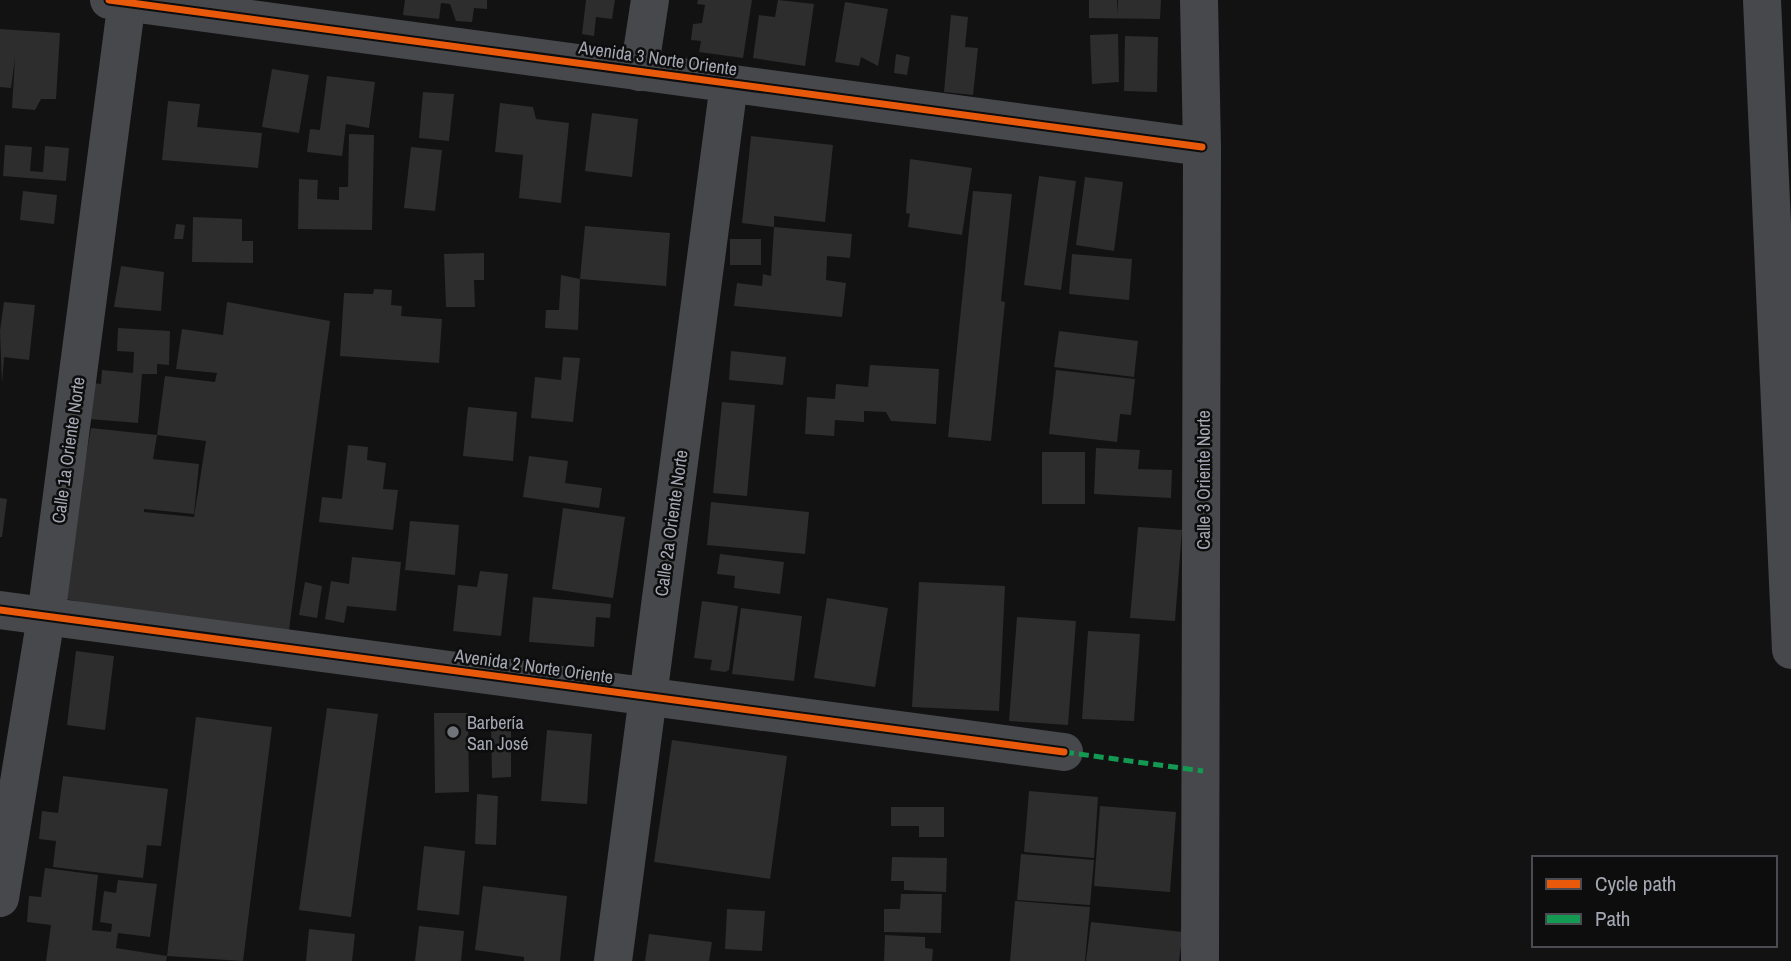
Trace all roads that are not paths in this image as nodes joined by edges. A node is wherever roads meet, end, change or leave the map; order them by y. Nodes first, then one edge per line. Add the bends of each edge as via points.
1 (650, 0) edge
2 (1199, 0) edge
3 (1762, 0) edge
4 (121, 1) edge
5 (639, 72) junction
6 (729, 84) junction
7 (1202, 148) junction
8 (0, 610) edge
9 (46, 617) junction
10 (1791, 650) edge
11 (648, 697) junction
12 (1064, 752) dead end
13 (0, 898) edge
14 (613, 961) edge
15 (1200, 961) edge

1 - 5 street
2 - 7 street, Calle 3 Oriente Norte
3 - 10 street
4 - 5 street, Avenida 3 Norte Oriente
4 - 9 street, Calle 1a Oriente Norte
5 - 6 street, Avenida 3 Norte Oriente
6 - 7 street, Avenida 3 Norte Oriente
6 - 11 street, Calle 2a Oriente Norte
7 - 15 street, Calle 3 Oriente Norte
8 - 9 street, Avenida 2 Norte Oriente
9 - 11 street, Avenida 2 Norte Oriente
9 - 13 street, Calle 1a Oriente Norte
11 - 12 street, Avenida 2 Norte Oriente
11 - 14 street, Calle 2a Oriente Norte

